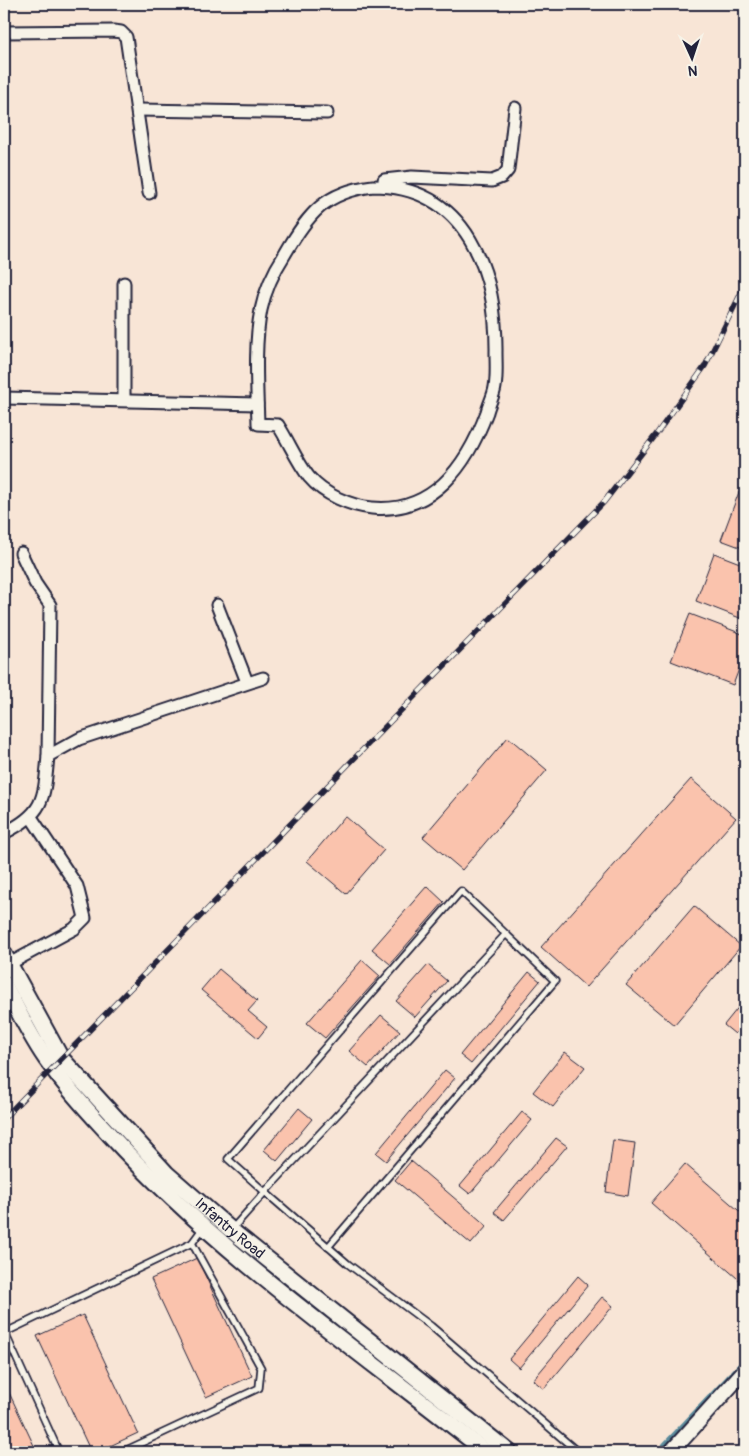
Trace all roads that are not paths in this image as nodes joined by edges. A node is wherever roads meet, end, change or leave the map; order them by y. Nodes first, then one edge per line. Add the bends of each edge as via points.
1 (4, 32) edge
2 (515, 108) dead end
3 (138, 110) junction
4 (327, 113) dead end
5 (363, 187) junction
6 (149, 193) dead end
7 (124, 283) dead end
8 (4, 398) edge
9 (124, 400) junction
10 (257, 404) junction
11 (21, 553) dead end
12 (217, 605) dead end
13 (263, 678) dead end
14 (248, 682) junction
15 (48, 756) junction
16 (31, 817) junction
17 (4, 833) edge
18 (506, 934) junction
19 (6, 959) edge
20 (4, 984) edge
21 (265, 1192) junction
22 (213, 1214) junction
23 (204, 1228) junction
24 (231, 1230) junction
25 (221, 1242) junction
26 (192, 1243) junction
27 (328, 1247) junction
28 (4, 1333) edge
29 (745, 1370) edge
30 (59, 1452) edge
31 (122, 1452) edge
32 (486, 1452) edge
33 (509, 1452) edge
34 (578, 1452) edge
35 (670, 1452) edge

1 - 3 street via 121,32 126,37
2 - 5 street via 508,170 502,177 492,181 412,177 368,182
3 - 4 street
3 - 6 street
5 - 10 street via 344,191 312,212 277,266 266,292 259,323
5 - 10 street via 398,186 431,199 457,220 480,260 490,284 496,334 496,387 478,435 442,487 424,498 389,510 355,506 326,491 310,478 278,425 258,424
7 - 9 street
8 - 9 street
9 - 10 street
11 - 15 street via 50,605
12 - 14 street
13 - 14 street
14 - 15 street via 79,739
15 - 16 street via 42,799
16 - 17 street
16 - 19 street via 77,886 85,918 74,929
18 - 21 lane
18 - 21 lane via 461,891 228,1159
18 - 27 lane via 556,981
19 - 22 main road, Infantry Road via 61,1058 167,1174
20 - 23 main road, Infantry Road via 47,1062 74,1095 135,1162
21 - 24 lane
21 - 27 lane
22 - 23 lane
22 - 24 main road, Infantry Road
23 - 25 main road, Infantry Road
23 - 26 lane
24 - 25 lane
24 - 33 main road, Infantry Road
25 - 32 main road, Infantry Road
26 - 28 lane
26 - 31 lane via 261,1368 259,1388
27 - 34 lane via 431,1326
28 - 30 lane
29 - 35 street

